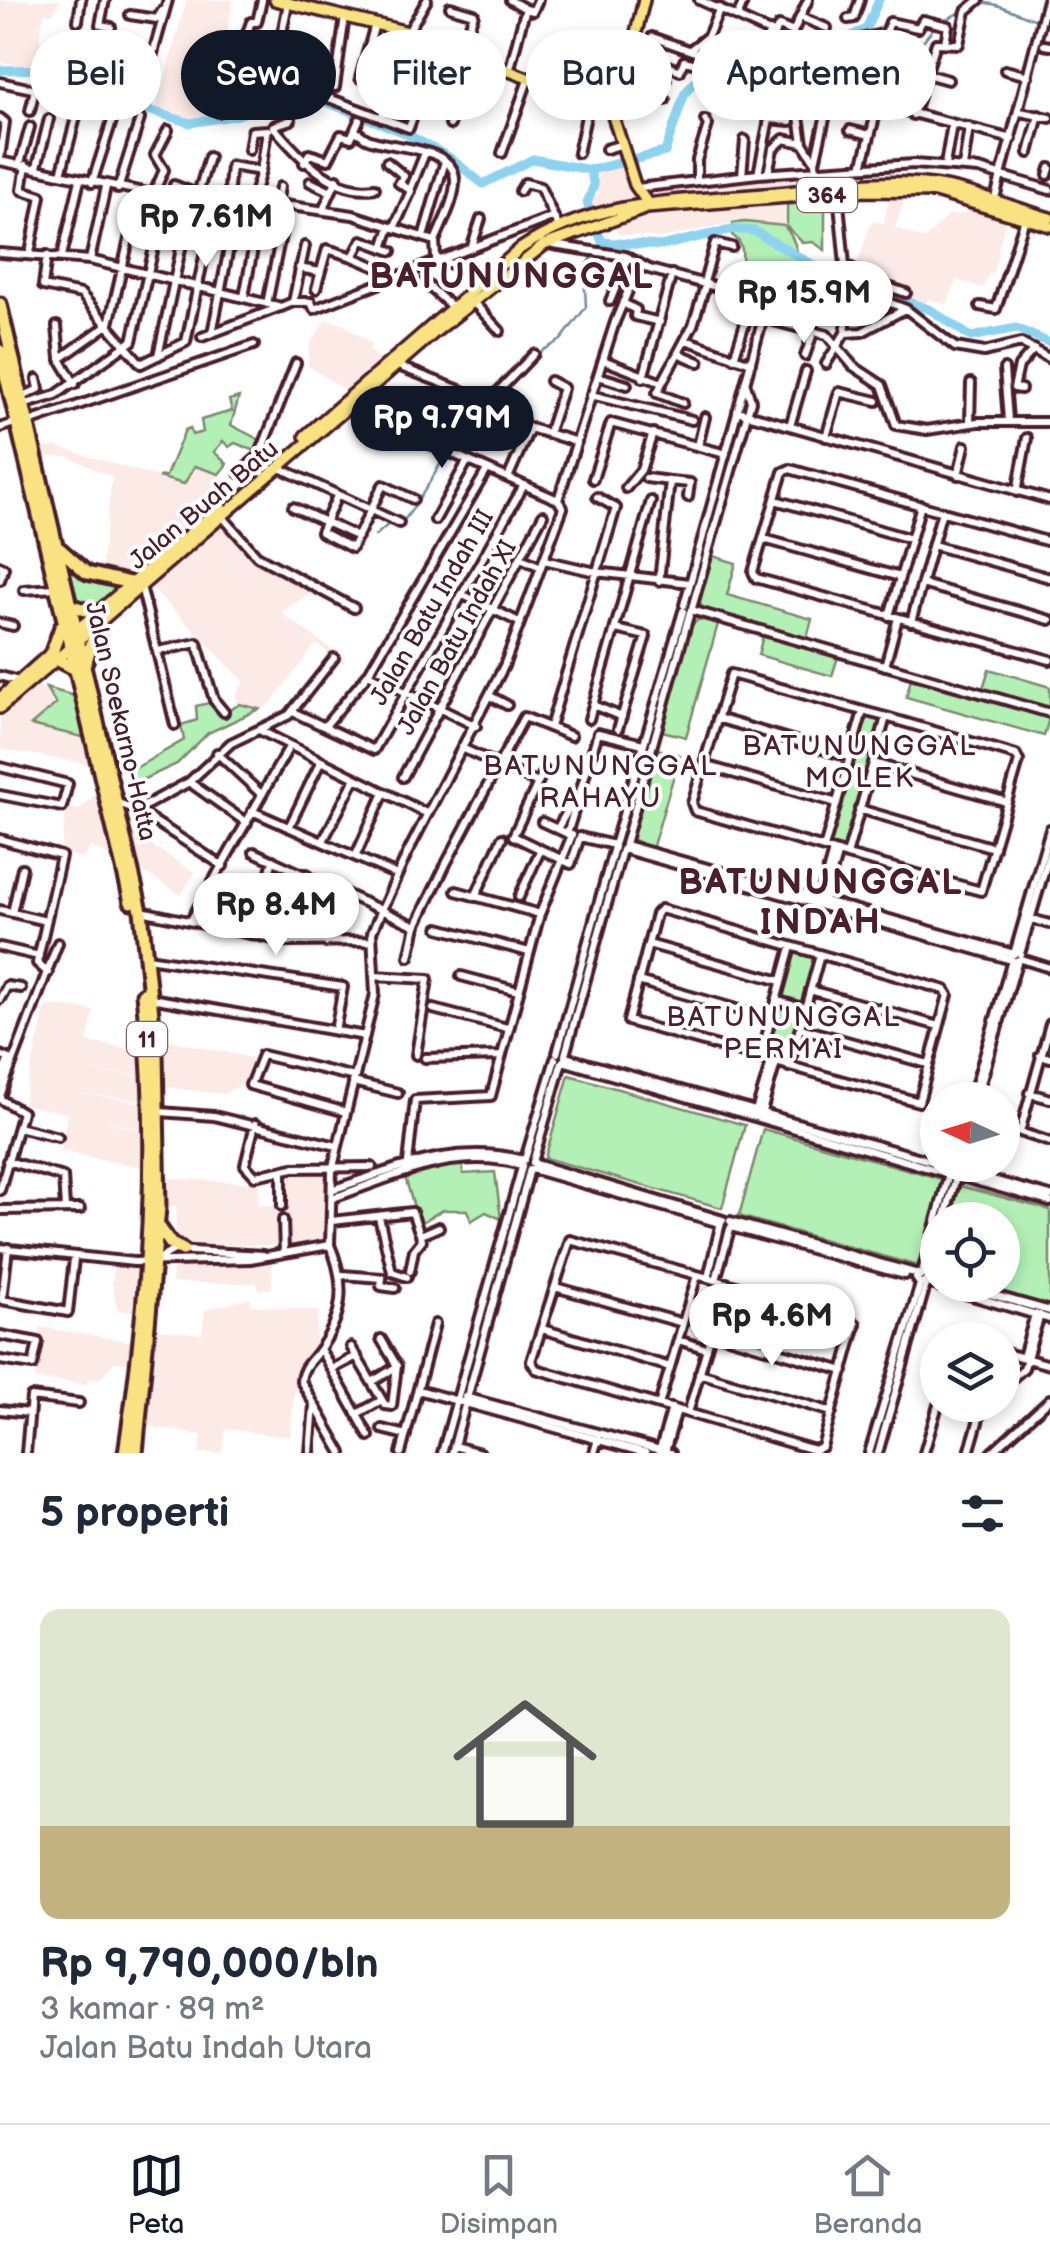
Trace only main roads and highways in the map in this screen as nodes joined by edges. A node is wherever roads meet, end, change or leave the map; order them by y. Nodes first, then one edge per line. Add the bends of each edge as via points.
1 (274, 0) edge
2 (644, 0) edge
3 (637, 30) edge
4 (526, 79) edge
5 (619, 120) edge
6 (636, 187) junction
7 (865, 187) junction
8 (853, 188) junction
9 (646, 202) junction
10 (632, 204) junction
11 (600, 218) junction
12 (1050, 218) edge
13 (1050, 226) edge
14 (575, 228) junction
15 (0, 304) edge
16 (431, 330) junction
17 (1, 360) edge
18 (4, 385) edge
19 (19, 403) junction
20 (22, 422) junction
21 (270, 468) junction
22 (223, 511) junction
23 (57, 546) junction
24 (135, 583) junction
25 (72, 606) junction
26 (98, 617) junction
27 (62, 618) junction
28 (73, 638) junction
29 (54, 655) junction
30 (80, 667) junction
31 (0, 698) edge
32 (0, 708) edge
33 (159, 1224) junction
34 (183, 1250) road end
35 (153, 1261) junction
36 (126, 1453) edge
37 (136, 1453) edge

1 - 4 main road via 408,32
2 - 3 main road
5 - 6 main road
6 - 9 main road
6 - 10 main road
7 - 8 main road, Jalan Buah Batu / 364
7 - 12 main road, Jalan Buah Batu / 364 via 928,184
7 - 13 main road, Jalan Buah Batu / 364 via 934,192
8 - 9 main road, Jalan Buah Batu / 364
8 - 11 main road, Jalan Buah Batu / 364
9 - 10 main road, Jalan Buah Batu / 364
10 - 11 main road, Jalan Buah Batu / 364
11 - 14 main road, Jalan Buah Batu / 364
14 - 16 main road, Jalan Buah Batu / 364
14 - 16 main road, Jalan Buah Batu / 364 via 559,228 520,249
15 - 19 highway, Jalan Soekarno-Hatta / 11
16 - 21 main road, Jalan Buah Batu / 364
16 - 21 main road, Jalan Buah Batu / 364 via 398,366
17 - 18 highway, Jalan Soekarno-Hatta / 11
18 - 19 highway, Jalan Soekarno-Hatta / 11
19 - 20 highway, Jalan Soekarno-Hatta / 11
20 - 23 highway, Jalan Soekarno-Hatta / 11
20 - 27 highway, Jalan Soekarno-Hatta / 11
21 - 22 main road, Jalan Buah Batu / 364
21 - 22 main road, Jalan Buah Batu / 364
22 - 24 main road, Jalan Buah Batu / 364
23 - 24 highway via 87,574
23 - 25 highway, Jalan Soekarno-Hatta / 11
24 - 26 main road, Jalan Buah Batu / 364
25 - 26 highway
25 - 28 highway, Jalan Soekarno-Hatta / 11
26 - 28 main road, Jalan Buah Batu / 364
26 - 30 highway
27 - 28 highway, Jalan Soekarno-Hatta / 11
27 - 29 highway
28 - 29 main road, Jalan Buah Batu / 364
28 - 30 highway, Jalan Soekarno-Hatta / 11
29 - 30 highway
29 - 31 main road, Jalan Buah Batu / 364
29 - 32 main road, Jalan Buah Batu / 364
30 - 33 highway, Jalan Soekarno-Hatta / 11 via 120,804 141,912 160,1112
30 - 35 highway, Jalan Soekarno-Hatta / 11 via 134,916 150,1085
33 - 34 highway via 166,1240
33 - 35 highway, Jalan Soekarno-Hatta / 11
35 - 36 highway, Jalan Soekarno-Hatta / 11
35 - 37 highway, Jalan Soekarno-Hatta / 11

